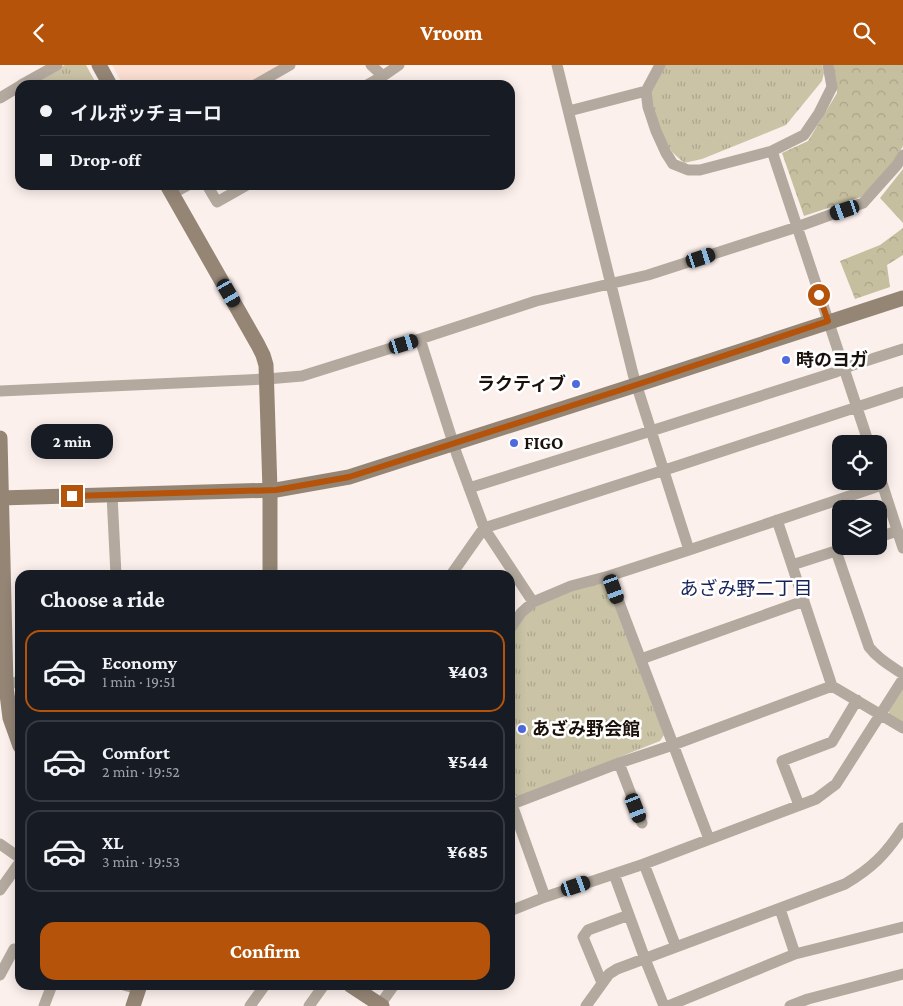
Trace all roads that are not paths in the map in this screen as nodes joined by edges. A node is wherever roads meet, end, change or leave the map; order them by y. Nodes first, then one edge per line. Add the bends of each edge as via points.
1 (57, 65) edge
2 (99, 65) edge
3 (290, 65) edge
4 (370, 65) edge
5 (399, 65) edge
6 (557, 65) edge
7 (660, 65) edge
8 (828, 65) edge
9 (383, 76) junction
10 (30, 80) edge
11 (107, 80) edge
12 (264, 80) edge
13 (376, 80) edge
14 (15, 89) edge
15 (646, 91) junction
16 (0, 98) edge
17 (569, 111) junction
18 (772, 151) junction
19 (903, 155) edge
20 (171, 190) edge
21 (210, 190) edge
22 (238, 190) edge
23 (797, 227) junction
24 (610, 284) junction
25 (903, 297) edge
26 (828, 321) junction
27 (420, 339) junction
28 (903, 349) edge
29 (844, 368) junction
30 (267, 379) junction
31 (636, 385) junction
32 (0, 391) edge
33 (903, 392) edge
34 (857, 408) junction
35 (651, 431) junction
36 (866, 435) edge
37 (0, 438) edge
38 (453, 443) junction
39 (663, 471) junction
40 (469, 487) junction
41 (270, 490) junction
42 (867, 490) edge
43 (884, 490) edge
44 (112, 495) junction
45 (0, 498) edge
46 (777, 520) junction
47 (484, 528) junction
48 (897, 531) junction
49 (887, 534) edge
50 (903, 548) edge
51 (689, 550) junction
52 (832, 552) edge
53 (837, 555) edge
54 (792, 565) junction
55 (116, 570) edge
56 (270, 570) edge
57 (455, 570) edge
58 (510, 570) edge
59 (609, 576) junction
60 (515, 578) edge
61 (804, 601) junction
62 (533, 602) junction
63 (515, 622) edge
64 (641, 659) junction
65 (903, 674) edge
66 (903, 679) edge
67 (9, 684) edge
68 (832, 686) junction
69 (857, 700) junction
70 (881, 715) junction
71 (903, 728) edge
72 (15, 732) edge
73 (673, 745) junction
74 (619, 763) junction
75 (515, 801) edge
76 (799, 805) junction
77 (515, 813) edge
78 (642, 823) dead end
79 (903, 827) edge
80 (709, 839) junction
81 (0, 844) edge
82 (15, 854) edge
83 (644, 864) junction
84 (15, 869) edge
85 (614, 873) junction
86 (0, 890) edge
87 (545, 897) junction
88 (515, 909) edge
89 (780, 909) junction
90 (629, 915) junction
91 (903, 927) edge
92 (676, 947) junction
93 (15, 949) edge
94 (795, 954) junction
95 (645, 959) junction
96 (903, 974) edge
97 (0, 975) edge
98 (602, 983) junction
99 (50, 990) edge
100 (134, 990) edge
101 (261, 990) edge
102 (320, 990) edge
103 (358, 990) edge
104 (391, 990) edge
105 (381, 1005) edge
106 (44, 1006) edge
107 (133, 1006) edge
108 (250, 1006) edge
109 (309, 1006) edge
110 (586, 1006) edge
111 (664, 1006) edge
112 (668, 1006) edge
113 (790, 1006) edge

1 - 10 street
2 - 11 street
3 - 12 street
4 - 9 street
5 - 9 street
6 - 17 street
7 - 15 street
8 - 18 street via 832,87 819,113 804,135
9 - 13 street
14 - 16 street
15 - 17 street
15 - 18 street via 656,131 673,163 688,170 700,170
17 - 24 street
18 - 23 street
19 - 23 street via 898,165 863,203
20 - 30 street via 264,355
21 - 22 street via 216,202
23 - 24 street
23 - 26 street
24 - 27 street via 536,301
24 - 31 street
25 - 26 street
26 - 29 street
26 - 31 street
27 - 30 street via 302,376
27 - 38 street
28 - 29 street
29 - 34 street
29 - 35 street
30 - 32 street
30 - 41 street
31 - 35 street
31 - 38 street
33 - 34 street
34 - 36 street
34 - 39 street
35 - 39 street
35 - 40 street
37 - 45 street
38 - 40 street
38 - 41 street via 349,477
39 - 47 street
39 - 51 street
40 - 47 street
41 - 44 street
41 - 56 street
42 - 46 street
43 - 48 street
44 - 45 street
44 - 55 street
45 - 67 street
46 - 51 street
46 - 54 street
47 - 57 street
47 - 58 street
48 - 49 street
48 - 50 street
51 - 59 street
52 - 54 street
53 - 65 street via 869,647
54 - 61 street
59 - 62 street via 571,586
59 - 64 street
60 - 62 street
61 - 64 street
61 - 68 street
62 - 63 street
64 - 73 street
66 - 70 street
67 - 72 street via 10,718
68 - 69 street
68 - 73 street
69 - 70 street
69 - 76 street via 832,742 782,761
70 - 71 street
70 - 76 street via 836,784 816,799
73 - 74 street
73 - 80 street
74 - 75 street
74 - 78 street
76 - 80 street
77 - 87 street
79 - 89 street via 885,854 856,877 834,889
80 - 83 street
81 - 82 street
83 - 85 street
83 - 92 street
84 - 86 street
85 - 87 street
85 - 90 street
87 - 88 street
89 - 92 street
89 - 94 street
90 - 95 street
90 - 98 street via 588,930 583,937
91 - 94 street
92 - 95 street
93 - 97 street
94 - 112 street
95 - 98 street via 613,971
95 - 111 street
96 - 113 street
98 - 110 street
99 - 106 street
100 - 107 street
101 - 108 street
102 - 109 street
103 - 105 street
104 - 105 street

